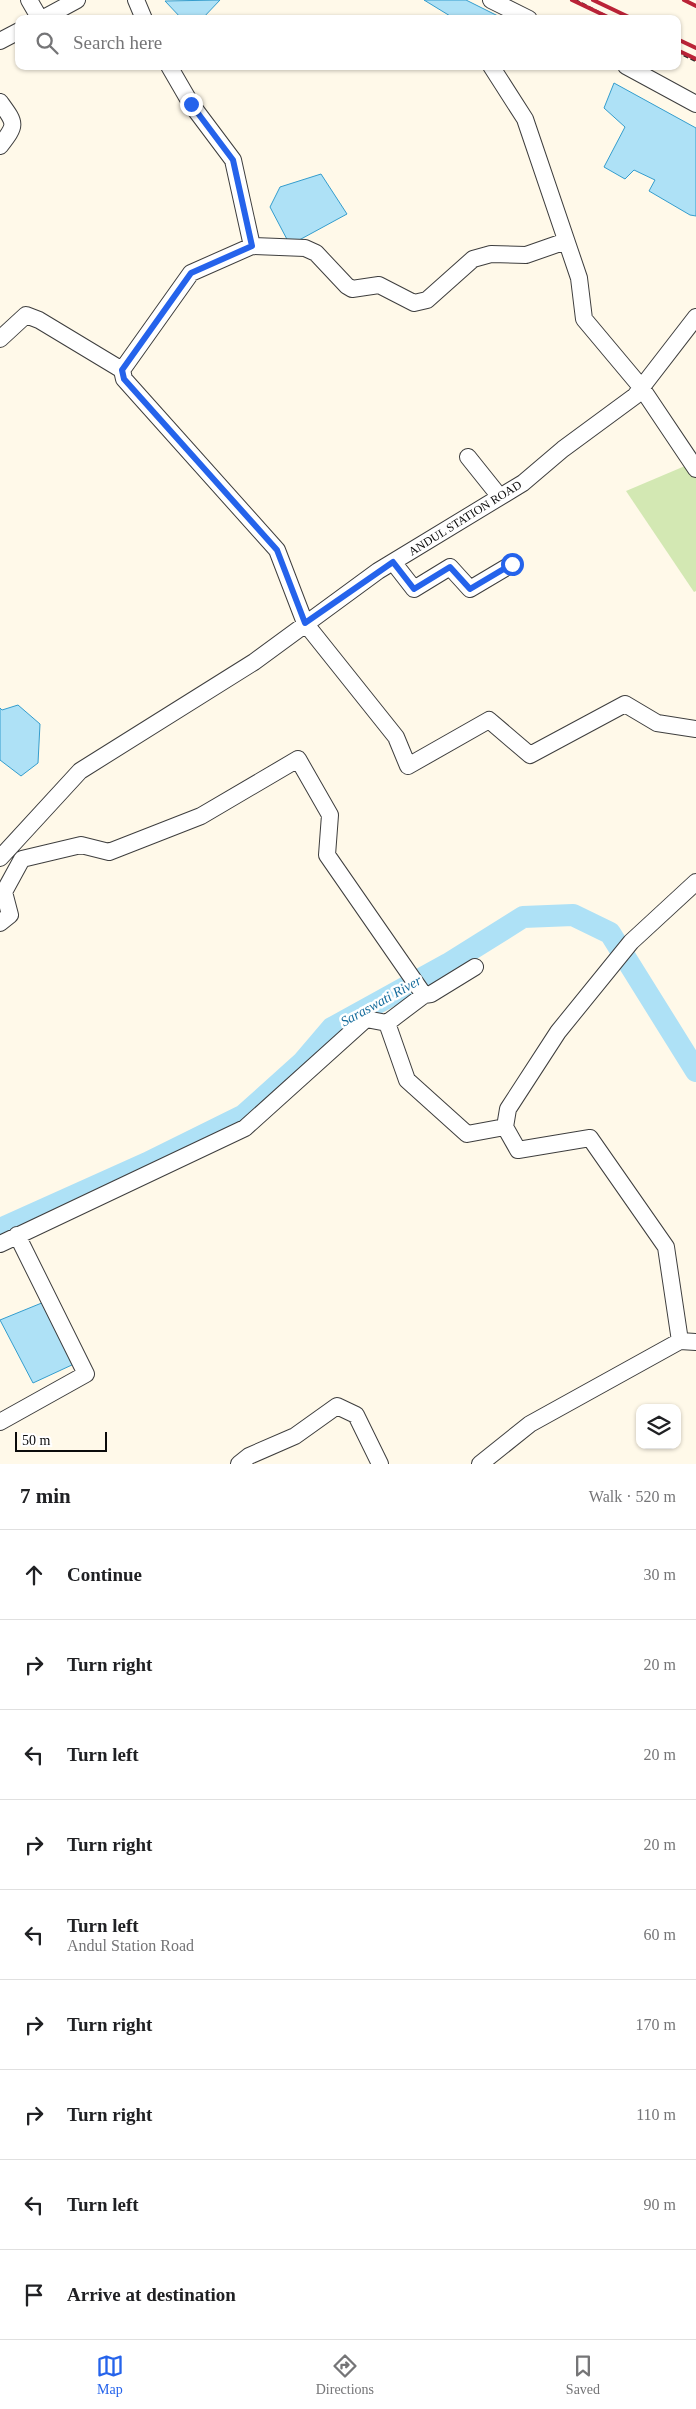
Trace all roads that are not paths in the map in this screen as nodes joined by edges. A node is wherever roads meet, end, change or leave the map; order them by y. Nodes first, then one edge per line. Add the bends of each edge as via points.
1 (29, 0) edge
2 (77, 0) edge
3 (136, 0) edge
4 (491, 0) edge
5 (38, 15) edge
6 (49, 15) edge
7 (142, 15) edge
8 (521, 15) edge
9 (15, 33) edge
10 (0, 41) edge
11 (171, 70) edge
12 (494, 70) edge
13 (633, 70) edge
14 (0, 102) edge
15 (696, 104) edge
16 (0, 146) edge
17 (566, 241) junction
18 (252, 246) junction
19 (696, 317) edge
20 (0, 323) edge
21 (18, 323) junction
22 (0, 339) edge
23 (122, 370) junction
24 (641, 387) junction
25 (468, 457) dead end
26 (696, 469) edge
27 (500, 497) junction
28 (393, 562) junction
29 (512, 564) dead end
30 (305, 623) junction
31 (696, 730) edge
32 (0, 858) edge
33 (696, 882) edge
34 (0, 923) edge
35 (475, 967) dead end
36 (423, 995) junction
37 (386, 1023) junction
38 (505, 1127) junction
39 (17, 1235) junction
40 (0, 1244) edge
41 (688, 1342) edge
42 (0, 1422) edge
43 (239, 1464) edge
44 (380, 1464) edge
45 (480, 1464) edge

1 - 5 street
2 - 6 street
3 - 7 street
4 - 8 street
9 - 10 street
11 - 18 street via 191,104 233,160
12 - 17 street via 525,119
13 - 15 street
14 - 16 street via 14,122 14,128
17 - 18 street via 526,256 491,254 473,259 427,300 419,303 378,285 352,289 316,253 305,248
17 - 24 street via 578,278 584,319
18 - 23 street via 191,273
19 - 24 street, ANDUL STATION ROAD
20 - 21 street
21 - 22 street
21 - 23 street via 26,315 39,320
23 - 30 street via 124,379 277,550
24 - 26 street
24 - 27 street, ANDUL STATION ROAD via 635,396 523,483
25 - 27 street
27 - 28 street, ANDUL STATION ROAD
28 - 29 street via 414,589 450,567 470,589
28 - 30 street, ANDUL STATION ROAD
30 - 31 street via 396,737 408,766 489,720 530,755 625,704 658,723
30 - 32 street, ANDUL STATION ROAD via 254,662 80,770
33 - 38 street via 631,942 604,975 548,1047 508,1109
34 - 36 street via 10,915 4,892 22,859 81,845 109,852 201,816 298,759 330,815 327,855
35 - 36 street via 431,994
36 - 37 street
37 - 38 street via 406,1080 467,1134
37 - 39 street via 366,1019 245,1128
38 - 41 street via 518,1150 590,1138 666,1247
39 - 40 street
39 - 42 street via 86,1374
41 - 45 street via 530,1424
43 - 44 street via 249,1456 295,1436 337,1406 356,1415

